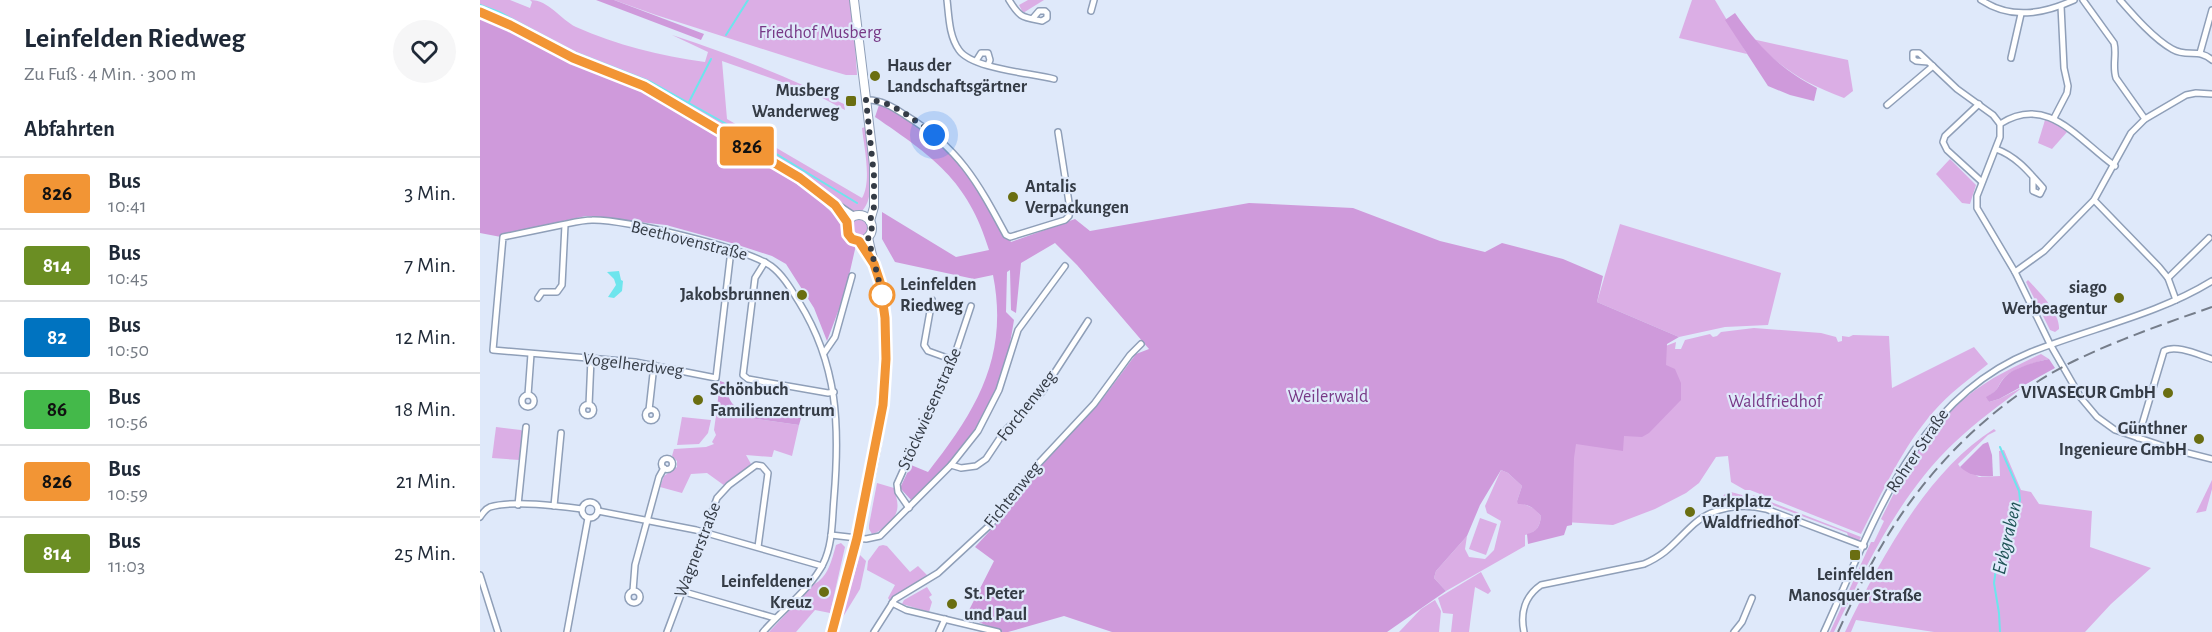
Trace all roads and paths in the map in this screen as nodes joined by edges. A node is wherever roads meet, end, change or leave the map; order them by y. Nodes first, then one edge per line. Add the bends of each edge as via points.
1 (854, 0) edge
2 (947, 0) edge
3 (1009, 0) edge
4 (1094, 0) edge
5 (1981, 0) edge
6 (2074, 0) edge
7 (2083, 0) edge
8 (2120, 0) edge
9 (1991, 3) edge
10 (2061, 6) junction
11 (2212, 10) edge
12 (1091, 11) dead end
13 (480, 12) edge
14 (2021, 14) junction
15 (1033, 18) dead end
16 (2200, 53) junction
17 (2011, 58) dead end
18 (2212, 60) edge
19 (976, 61) junction
20 (988, 65) junction
21 (1054, 79) dead end
22 (2212, 94) edge
23 (866, 100) junction
24 (1978, 104) junction
25 (1887, 105) dead end
26 (2054, 118) junction
27 (2145, 119) junction
28 (2000, 124) junction
29 (1058, 132) dead end
30 (1996, 149) junction
31 (2115, 166) junction
32 (2033, 177) dead end
33 (1982, 182) junction
34 (874, 198) junction
35 (2094, 201) junction
36 (835, 205) junction
37 (862, 215) junction
38 (854, 216) junction
39 (870, 221) junction
40 (847, 222) junction
41 (565, 225) junction
42 (868, 237) junction
43 (2209, 238) dead end
44 (859, 241) junction
45 (731, 250) junction
46 (765, 262) junction
47 (874, 264) junction
48 (1065, 266) dead end
49 (2015, 272) junction
50 (852, 276) dead end
51 (2168, 278) junction
52 (2212, 281) edge
53 (538, 298) dead end
54 (932, 300) dead end
55 (2176, 300) junction
56 (970, 306) dead end
57 (1088, 321) dead end
58 (1141, 344) dead end
59 (2050, 344) junction
60 (493, 350) joint
61 (824, 353) junction
62 (531, 354) junction
63 (591, 359) junction
64 (2212, 359) edge
65 (953, 360) junction
66 (654, 365) junction
67 (834, 392) junction
68 (528, 395) dead end
69 (589, 405) dead end
70 (649, 410) dead end
71 (526, 427) dead end
72 (561, 433) dead end
73 (2138, 438) junction
74 (2212, 459) edge
75 (951, 465) junction
76 (664, 468) dead end
77 (519, 505) junction
78 (554, 506) junction
79 (909, 508) junction
80 (582, 509) junction
81 (598, 511) junction
82 (480, 517) edge
83 (588, 518) junction
84 (648, 520) junction
85 (703, 532) junction
86 (831, 535) junction
87 (857, 538) junction
88 (1864, 546) junction
89 (758, 547) junction
90 (822, 566) junction
91 (480, 574) edge
92 (633, 591) dead end
93 (681, 591) junction
94 (1752, 598) dead end
95 (892, 603) junction
96 (775, 618) junction
97 (945, 619) junction
98 (498, 632) edge
99 (567, 632) edge
100 (667, 632) edge
101 (763, 632) edge
102 (832, 632) edge
103 (874, 632) edge
104 (939, 632) edge
105 (998, 632) edge
106 (1524, 632) edge
107 (1734, 632) edge
108 (1824, 632) edge

1 - 23 main road
2 - 19 street via 955,42 961,53
3 - 15 street via 1019,15
4 - 12 street
5 - 9 street
6 - 10 street
7 - 27 street via 2114,43 2116,78
8 - 16 street via 2172,49
9 - 14 street via 2000,10
10 - 14 street
10 - 26 street via 2068,86
11 - 16 street
13 - 36 street via 573,58 637,82 800,178
14 - 17 street
16 - 18 street
19 - 20 street
19 - 20 street via 981,53 988,53
20 - 21 street
22 - 27 street via 2186,95
23 - 29 street via 876,100 897,110 946,145 975,178 1010,237 1069,216
23 - 34 main road
24 - 25 street via 1930,64
24 - 28 street
24 - 33 street via 1943,142
26 - 28 street via 2025,114
26 - 31 street
27 - 31 street via 2132,133
28 - 30 street
30 - 32 street via 2014,158
30 - 33 street
31 - 35 street
33 - 49 street via 1977,208
34 - 37 main road
34 - 39 main road
35 - 49 street via 2048,248
35 - 51 street
36 - 38 street
36 - 40 street
37 - 38 main road
37 - 39 main road
38 - 40 main road
39 - 42 main road via 872,230
40 - 44 main road via 848,234
41 - 45 street, Beethovenstraße via 600,220 668,232
41 - 53 street via 562,285 557,292 542,292
41 - 60 street, Beethovenstraße via 503,237
42 - 44 main road
42 - 47 main road
43 - 51 street
44 - 47 main road
45 - 46 street, Beethovenstraße
45 - 66 street, Vogelherdweg via 716,378
46 - 61 street, Beethovenstraße via 791,289
46 - 67 street via 755,278 753,291 743,375 747,383
47 - 87 main road via 884,307 886,373
48 - 75 street via 1021,325 989,412
49 - 59 street
50 - 61 street via 835,337
51 - 55 street
52 - 55 street, Rohrer Straße
54 - 65 street via 925,349
55 - 59 street, Rohrer Straße
56 - 65 street, Stöckwiesenstraße
57 - 75 street, Forchenweg via 1042,392 1004,432 987,459 976,466
58 - 95 street, Fichtenweg via 982,533 938,573
59 - 73 street via 2088,408 2115,430
59 - 88 street, Rohrer Straße via 1996,369 1947,407 1894,482
60 - 62 street, Vogelherdweg
61 - 67 street, Beethovenstraße
62 - 63 street, Vogelherdweg
62 - 68 street
63 - 66 street, Vogelherdweg
63 - 69 street
64 - 73 street via 2169,348 2164,351
65 - 79 street, Stöckwiesenstraße via 897,484
66 - 70 street
67 - 86 street, Beethovenstraße via 837,457
71 - 77 street
72 - 78 street
73 - 74 street
75 - 79 street
76 - 84 street
77 - 78 street
77 - 82 street via 491,507
78 - 80 street
79 - 87 street via 880,536
80 - 81 street via 592,502
80 - 83 street
81 - 83 street
81 - 84 street
83 - 99 street
84 - 85 street
84 - 92 street via 635,565
85 - 89 street
85 - 89 street, Wagnerstraße via 722,491 753,465 762,466 768,473
85 - 93 street, Wagnerstraße
86 - 87 street
86 - 90 street, Beethovenstraße
87 - 102 main road
88 - 106 street via 1766,508 1721,510 1699,520 1671,548 1644,564 1541,585 1524,606
88 - 108 street, Rohrer Straße
89 - 90 street
90 - 96 street
91 - 98 street
93 - 96 street
93 - 100 street, Wagnerstraße
94 - 107 street
95 - 97 street
95 - 103 street, Fichtenweg
96 - 101 street
97 - 104 street
97 - 105 street

